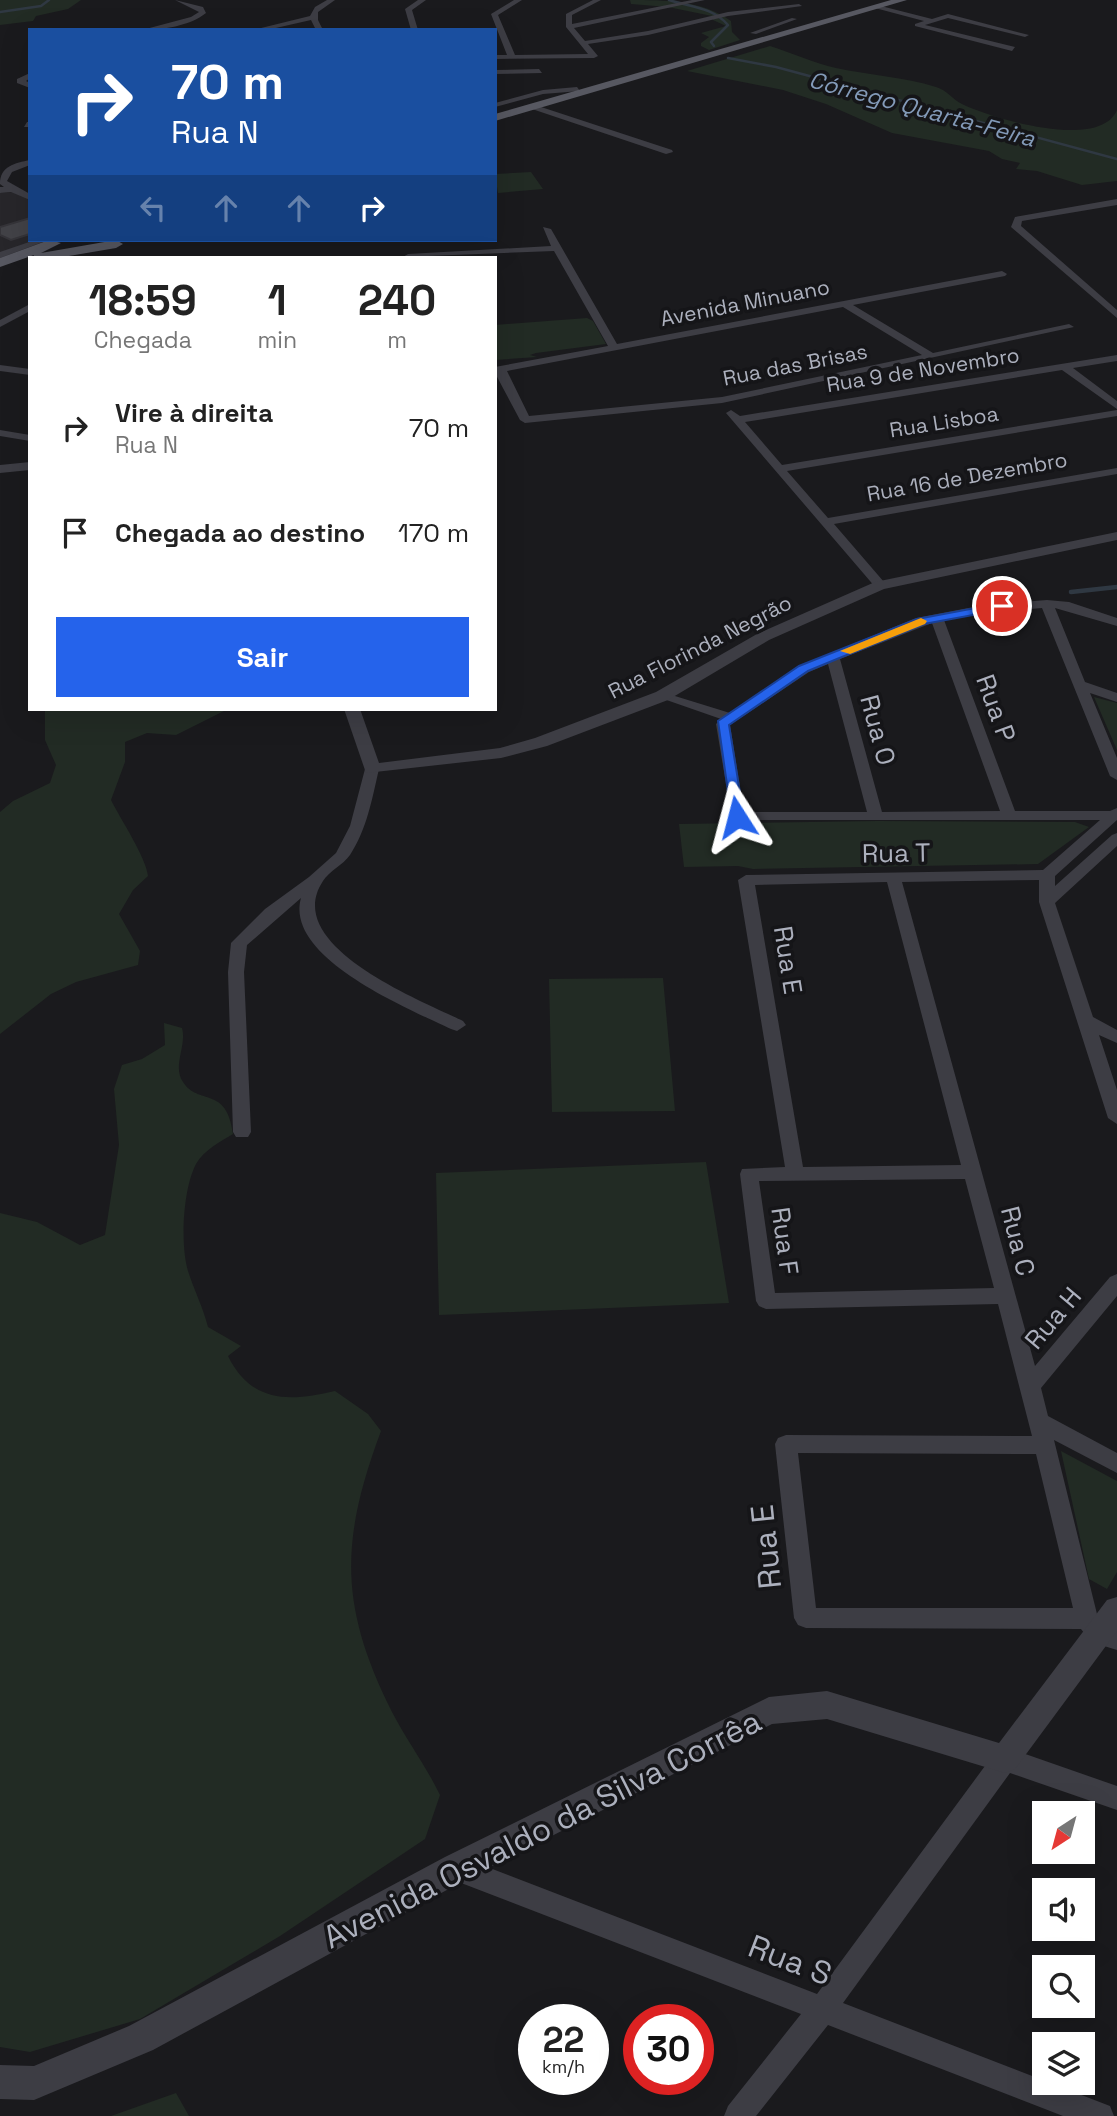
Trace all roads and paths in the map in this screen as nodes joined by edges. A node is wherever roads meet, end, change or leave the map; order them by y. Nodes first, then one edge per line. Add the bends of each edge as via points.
1 (178, 0) edge
2 (332, 0) edge
3 (423, 0) edge
4 (519, 0) edge
5 (598, 0) edge
6 (702, 0) edge
7 (902, 0) edge
8 (800, 3) edge
9 (881, 4) edge
10 (820, 13) junction
11 (312, 18) junction
12 (841, 18) junction
13 (796, 20) junction
14 (932, 21) junction
15 (816, 26) junction
16 (569, 27) junction
17 (154, 28) edge
18 (265, 28) edge
19 (319, 28) edge
20 (414, 28) edge
21 (754, 33) dead end
22 (1025, 34) dead end
23 (583, 43) junction
24 (1012, 50) dead end
25 (497, 57) edge
26 (512, 57) junction
27 (539, 71) dead end
28 (497, 72) edge
29 (577, 89) junction
30 (497, 104) edge
31 (535, 107) junction
32 (497, 111) edge
33 (497, 117) edge
34 (669, 152) dead end
35 (28, 163) edge
36 (12, 189) junction
37 (0, 190) edge
38 (28, 196) edge
39 (1117, 202) edge
40 (1099, 204) junction
41 (1108, 212) dead end
42 (546, 229) dead end
43 (37, 242) edge
44 (57, 242) edge
45 (88, 242) edge
46 (123, 242) edge
47 (556, 248) junction
48 (443, 253) edge
49 (0, 255) edge
50 (46, 256) edge
51 (417, 256) edge
52 (28, 262) edge
53 (0, 263) edge
54 (947, 271) dead end
55 (0, 273) edge
56 (1002, 274) dead end
57 (960, 281) junction
58 (843, 303) junction
59 (28, 308) edge
60 (17, 313) junction
61 (28, 315) edge
62 (1117, 315) edge
63 (0, 324) edge
64 (1069, 327) dead end
65 (614, 348) junction
66 (931, 356) junction
67 (1117, 358) edge
68 (1064, 367) junction
69 (0, 368) edge
70 (498, 370) edge
71 (28, 372) edge
72 (722, 400) junction
73 (1117, 406) edge
74 (1117, 413) edge
75 (736, 420) junction
76 (0, 433) edge
77 (28, 438) edge
78 (28, 466) edge
79 (0, 469) edge
80 (777, 469) junction
81 (1117, 471) edge
82 (824, 522) junction
83 (1117, 536) edge
84 (880, 585) junction
85 (1047, 604) junction
86 (937, 618) junction
87 (1117, 622) edge
88 (833, 656) junction
89 (1079, 684) junction
90 (662, 696) junction
91 (1117, 698) edge
92 (353, 711) edge
93 (732, 718) junction
94 (372, 769) junction
95 (1117, 776) edge
96 (1009, 814) junction
97 (1115, 814) edge
98 (875, 815) junction
99 (1117, 838) edge
100 (1047, 875) junction
101 (893, 877) junction
102 (315, 880) junction
103 (746, 880) joint
104 (1047, 902) junction
105 (1084, 1020) junction
106 (457, 1025) dead end
107 (1115, 1032) edge
108 (1117, 1118) edge
109 (242, 1132) dead end
110 (973, 1172) junction
111 (795, 1173) junction
112 (1117, 1283) edge
113 (1005, 1296) junction
114 (1030, 1387) junction
115 (1037, 1420) junction
116 (1043, 1445) junction
117 (1117, 1464) edge
118 (1117, 1609) edge
119 (1101, 1631) edge
120 (1005, 1759) junction
121 (1117, 1798) edge
122 (456, 1868) junction
123 (822, 2010) junction
124 (0, 2082) edge
125 (738, 2116) edge
126 (1100, 2116) edge

1 - 17 street via 201,8 203,13
2 - 11 street via 316,8
3 - 20 street via 408,9
4 - 26 street via 494,14
5 - 16 street via 569,14
6 - 16 street
7 - 9 main road
8 - 13 street
8 - 23 street
9 - 10 main road
9 - 12 main road
9 - 14 street
10 - 12 main road via 837,13
10 - 13 main road
11 - 18 street
11 - 19 street
12 - 15 main road
13 - 15 main road
13 - 21 street
13 - 29 main road via 759,36
14 - 22 street via 948,16
14 - 24 street via 917,25
15 - 31 main road
16 - 23 street
23 - 26 street via 594,55 590,58
25 - 26 street
27 - 28 street
29 - 30 street via 543,92
29 - 32 main road
31 - 33 main road
31 - 34 street
35 - 36 street via 6,173 3,182
36 - 37 street
36 - 38 street
39 - 40 street
40 - 41 street
40 - 62 street via 1018,219 1016,227
42 - 47 street
43 - 49 street
44 - 53 main road
45 - 46 main road
46 - 50 main road
47 - 48 street
47 - 65 street
48 - 51 street
52 - 55 main road
54 - 57 street
56 - 57 street, Avenida Minuano
57 - 58 street, Avenida Minuano
58 - 65 street, Avenida Minuano
58 - 66 street
59 - 60 street
60 - 61 street
60 - 63 street
64 - 66 street, Rua das Brisas
65 - 70 street, Avenida Minuano
66 - 72 street, Rua das Brisas
67 - 68 street, Rua 9 de Novembro
68 - 73 street
68 - 75 street, Rua 9 de Novembro
69 - 71 street
70 - 72 street, Rua das Brisas via 525,420
72 - 75 street
74 - 80 street, Rua Lisboa
75 - 80 street
76 - 77 street
78 - 79 street
80 - 82 street
81 - 82 street, Rua 16 de Dezembro
82 - 84 street
83 - 84 street, Rua Florinda Negrão
84 - 90 street, Rua Florinda Negrão via 763,637
85 - 86 street
85 - 87 street
85 - 89 street
86 - 88 street
86 - 96 street, Rua P
88 - 93 street via 804,669
88 - 98 street, Rua O
89 - 91 street
89 - 95 street
90 - 93 street
90 - 94 street, Rua Florinda Negrão via 501,753
92 - 94 street
93 - 98 street via 723,724 737,817
94 - 102 street via 358,826 342,855
96 - 97 street
96 - 98 street
97 - 100 street
99 - 104 street
100 - 101 street, Rua T
100 - 104 street
101 - 103 street, Rua T
101 - 110 street, Rua C
102 - 106 street via 307,910 315,937 347,967
102 - 109 street via 239,943
103 - 111 street, Rua E
104 - 105 street
105 - 107 street
105 - 108 street
110 - 111 street, Rua F
110 - 113 street, Rua C
111 - 113 street, Rua F via 749,1174 766,1301
112 - 114 street, Rua H
113 - 114 street, Rua C
114 - 115 street, Rua C
115 - 116 street, Rua C
115 - 117 street
116 - 119 street, Rua C
116 - 119 street, Rua E via 786,1444 806,1618
118 - 119 street
119 - 120 street
120 - 121 street
120 - 122 street, Avenida Osvaldo da Silva Corrêa via 827,1705 769,1712
120 - 123 street
122 - 123 street, Rua S
122 - 124 street, Avenida Osvaldo da Silva Corrêa via 141,2038 34,2083
123 - 125 street
123 - 126 street, Rua S

